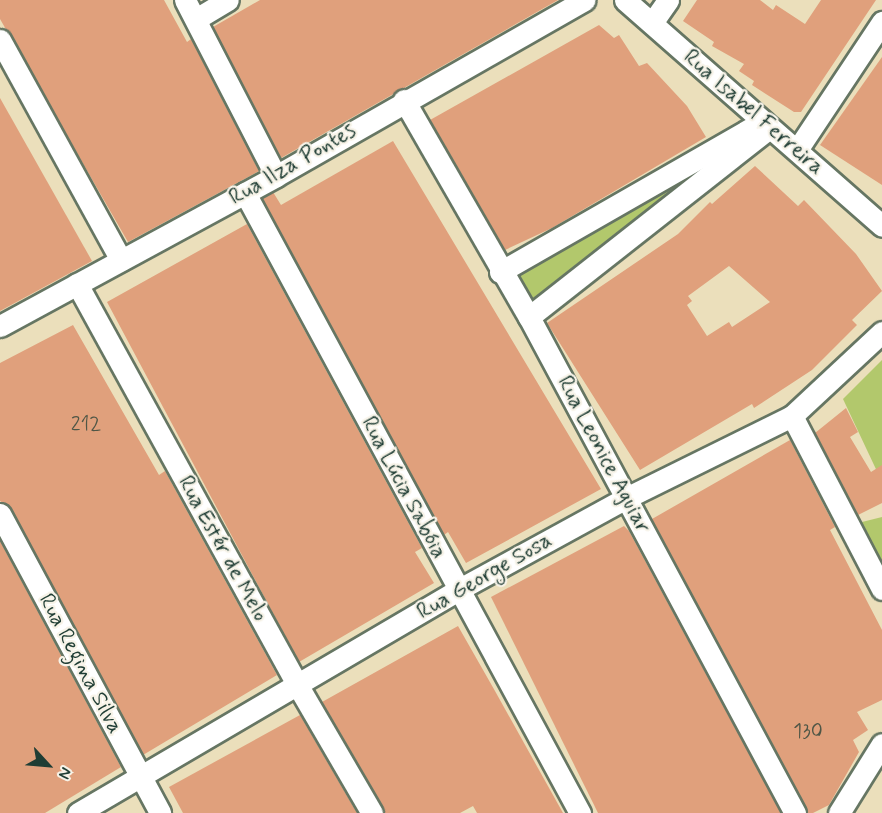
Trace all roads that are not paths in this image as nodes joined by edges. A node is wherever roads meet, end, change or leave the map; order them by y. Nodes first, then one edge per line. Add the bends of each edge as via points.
1 (184, 0) edge
2 (228, 0) edge
3 (584, 0) edge
4 (625, 0) edge
5 (668, 0) edge
6 (196, 19) junction
7 (882, 22) edge
8 (652, 23) junction
9 (0, 40) edge
10 (404, 100) junction
11 (765, 125) junction
12 (796, 150) junction
13 (276, 176) junction
14 (246, 193) junction
15 (882, 226) edge
16 (122, 260) junction
17 (500, 272) junction
18 (77, 284) junction
19 (529, 317) junction
20 (0, 326) edge
21 (882, 332) edge
22 (792, 416) junction
23 (626, 498) junction
24 (0, 514) edge
25 (882, 589) edge
26 (458, 590) junction
27 (298, 686) junction
28 (882, 744) edge
29 (141, 778) junction
30 (78, 813) edge
31 (160, 813) edge
32 (372, 813) edge
33 (580, 813) edge
34 (795, 813) edge
35 (839, 813) edge

1 - 6 street
2 - 6 street
3 - 10 street, Rua Ilza Pontes
4 - 8 street, Rua Isabel Ferreira
5 - 8 street
6 - 13 street
7 - 12 street
8 - 11 street, Rua Isabel Ferreira
9 - 16 street
10 - 13 street, Rua Ilza Pontes
10 - 17 street, Rua Leonice Aguiar
11 - 12 street, Rua Isabel Ferreira
11 - 17 street
11 - 19 street
12 - 15 street, Rua Isabel Ferreira
13 - 14 street, Rua Ilza Pontes
14 - 16 street, Rua Ilza Pontes
14 - 26 street, Rua Lúcia Sabóia
16 - 18 street, Rua Ilza Pontes
17 - 19 street, Rua Leonice Aguiar
18 - 20 street, Rua Ilza Pontes
18 - 27 street, Rua Estér de Melo
19 - 23 street, Rua Leonice Aguiar
21 - 22 street, Rua George Sosa
22 - 23 street, Rua George Sosa
22 - 25 street
23 - 26 street, Rua George Sosa
23 - 34 street, Rua Leonice Aguiar
24 - 29 street, Rua Regina Silva
26 - 27 street, Rua George Sosa
26 - 33 street, Rua Lúcia Sabóia
27 - 29 street, Rua George Sosa
27 - 32 street, Rua Estér de Melo
28 - 35 street
29 - 30 street, Rua George Sosa
29 - 31 street, Rua Regina Silva

